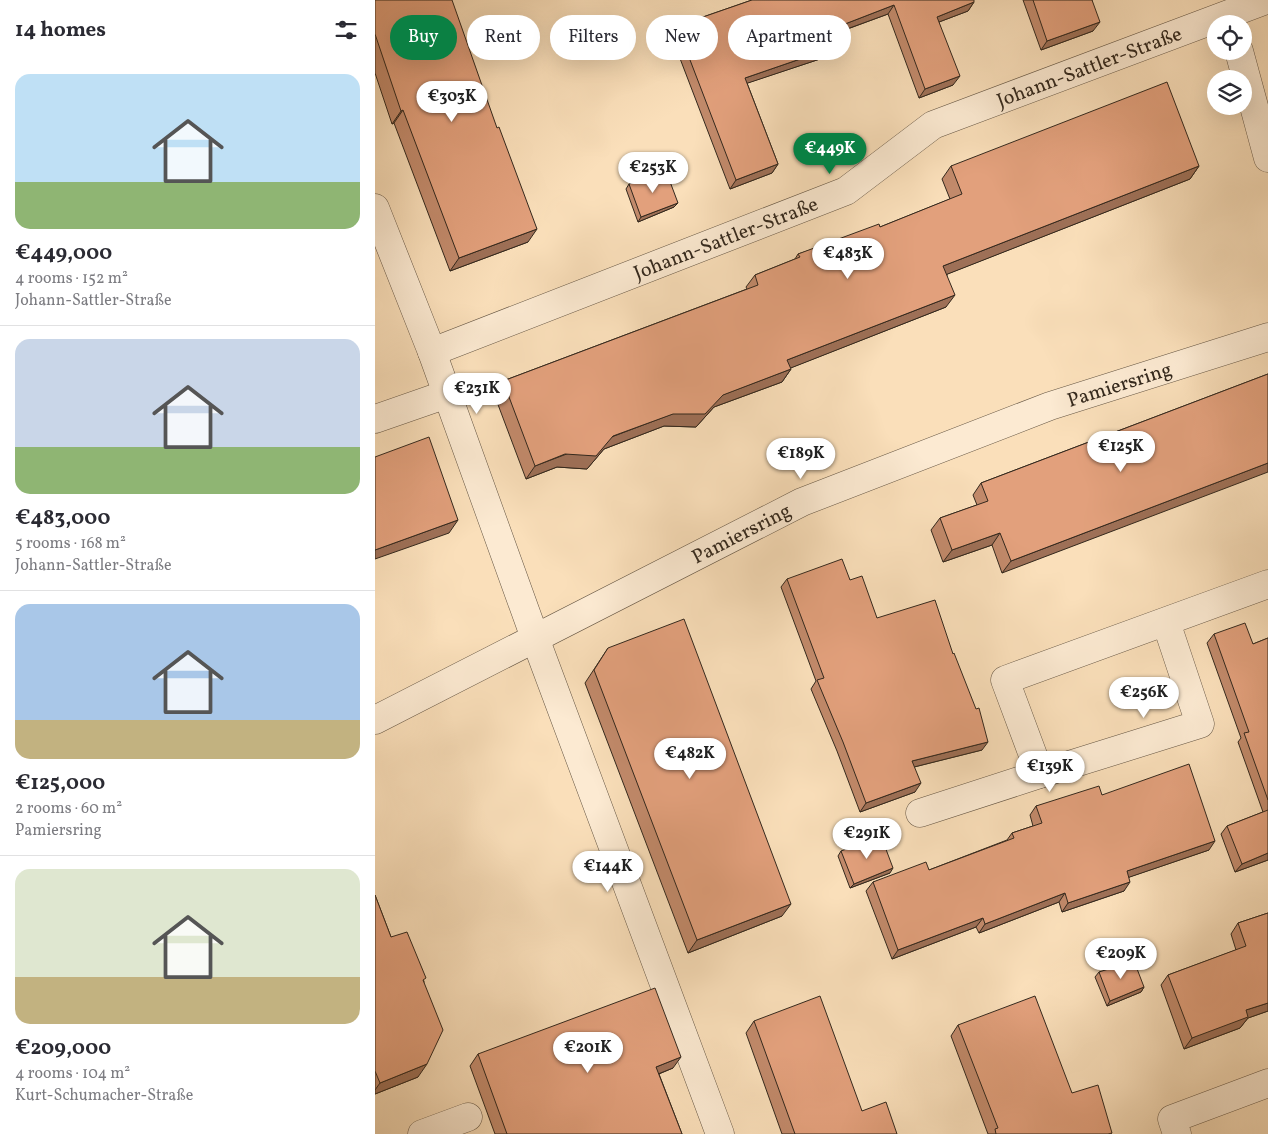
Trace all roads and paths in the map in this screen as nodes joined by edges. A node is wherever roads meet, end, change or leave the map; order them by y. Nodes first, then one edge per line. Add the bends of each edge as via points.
1 (1265, 0) edge
2 (1229, 12) edge
3 (1241, 60) edge
4 (1268, 158) edge
5 (375, 208) edge
6 (1268, 338) edge
7 (432, 352) junction
8 (447, 394) junction
9 (375, 419) edge
10 (1268, 584) edge
11 (1165, 622) junction
12 (535, 638) junction
13 (375, 720) edge
14 (1040, 774) junction
15 (920, 812) dead end
16 (1268, 1083) edge
17 (468, 1117) dead end
18 (422, 1134) edge
19 (721, 1134) edge
20 (1177, 1134) edge

1 - 2 street, Johann-Sattler-Straße
2 - 7 street, Johann-Sattler-Straße via 933,126 846,191
3 - 4 street
5 - 7 street
6 - 12 street, Pamiersring via 1050,406 802,502
7 - 8 street
8 - 9 street
8 - 12 street
10 - 11 street
11 - 14 street via 1005,680
11 - 14 street via 1200,724
12 - 13 street, Pamiersring
12 - 19 street
14 - 15 street
16 - 20 street via 1172,1119
17 - 18 street

